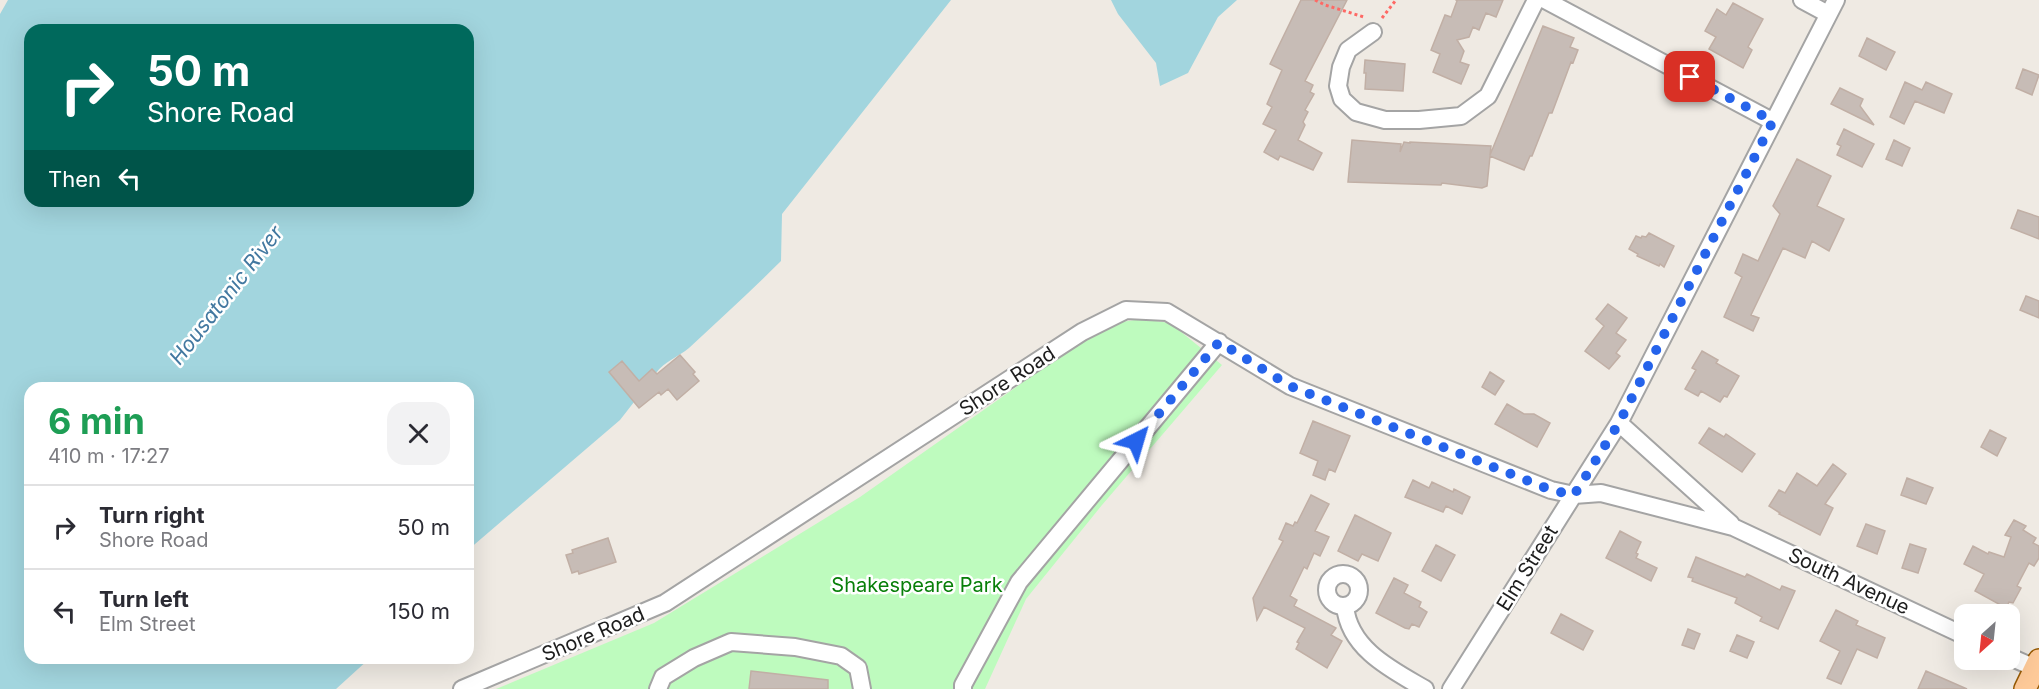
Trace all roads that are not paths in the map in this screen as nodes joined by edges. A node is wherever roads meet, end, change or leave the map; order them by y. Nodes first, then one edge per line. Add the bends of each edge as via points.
1 (1536, 0) edge
2 (1545, 0) edge
3 (1802, 0) edge
4 (1832, 7) edge
5 (1374, 26) road end
6 (1773, 121) junction
7 (1219, 342) junction
8 (1619, 423) junction
9 (1574, 495) junction
10 (1733, 527) junction
11 (1345, 606) dead end
12 (1954, 631) edge
13 (2020, 660) edge
14 (2037, 664) edge
15 (462, 689) edge
16 (658, 689) edge
17 (862, 689) edge
18 (963, 689) edge
19 (1425, 689) edge
20 (1451, 689) edge
21 (2025, 689) edge

1 - 5 street via 1488,96 1461,116 1385,120 1356,112 1342,99 1338,86 1348,50
2 - 6 street
3 - 4 street
4 - 6 street, Elm Street
6 - 8 street, Elm Street
7 - 9 street, Shore Road via 1290,386 1551,490
7 - 15 street, Shore Road via 1167,312 1126,310 1082,332 665,603
7 - 18 street via 1019,582
8 - 9 street, Elm Street
8 - 10 street, South Avenue
9 - 10 street, South Avenue via 1601,493
9 - 20 street, Elm Street
10 - 12 street, South Avenue
11 - 19 street via 1359,642
13 - 14 street
14 - 21 main road
16 - 17 street via 663,677 731,642 795,647 841,656 858,668

